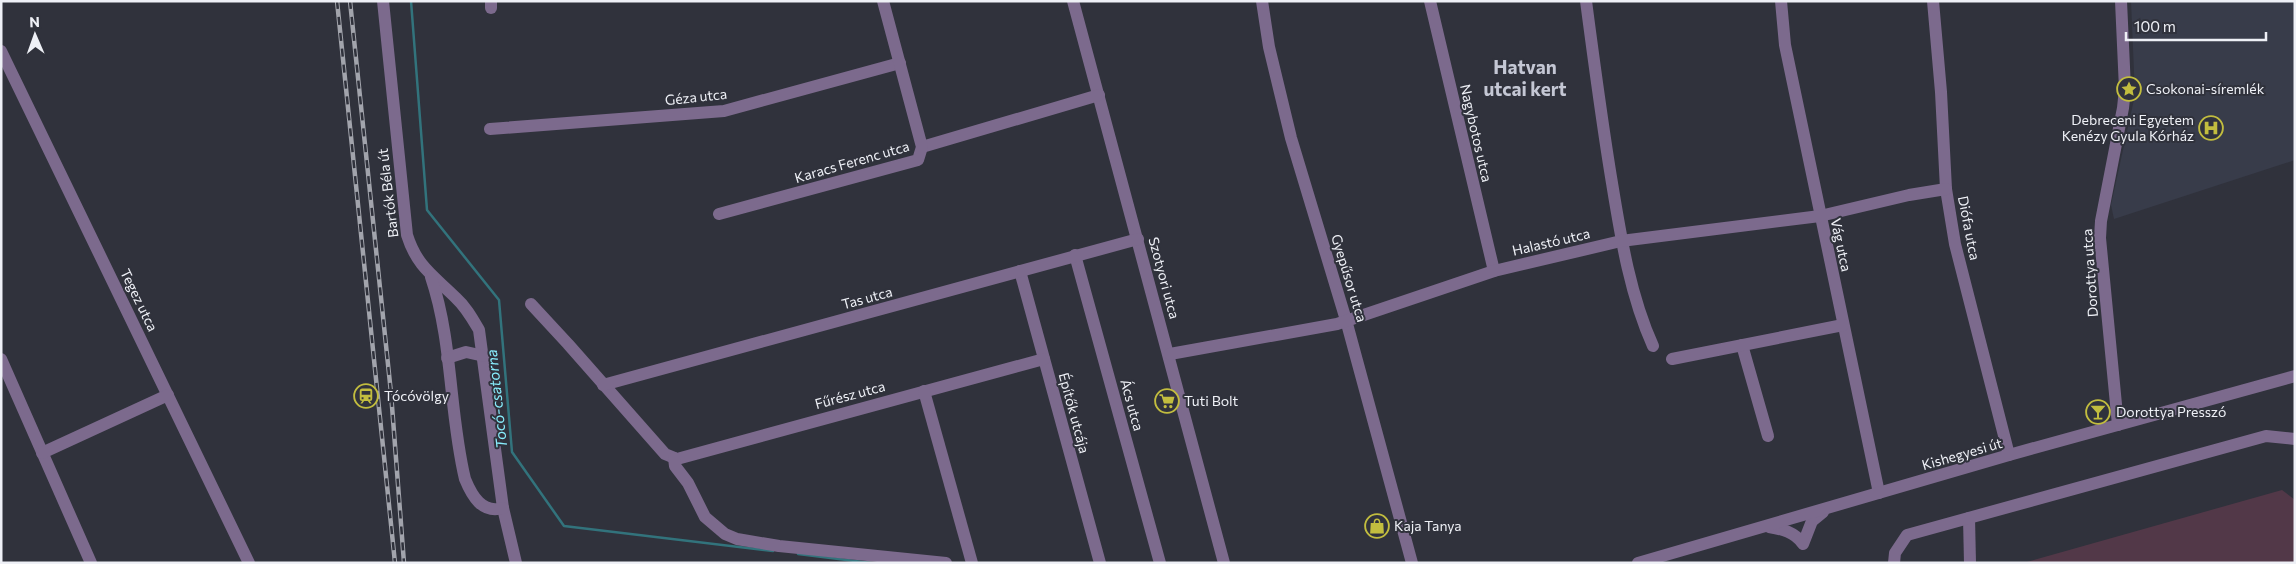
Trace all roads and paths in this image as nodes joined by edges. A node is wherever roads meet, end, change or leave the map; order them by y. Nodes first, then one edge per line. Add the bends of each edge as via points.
1 (383, 1) edge
2 (883, 1) edge
3 (1073, 1) edge
4 (1262, 1) edge
5 (1430, 1) edge
6 (1586, 1) edge
7 (1781, 1) edge
8 (1933, 1) edge
9 (2121, 1) edge
10 (1, 51) edge
11 (900, 63) junction
12 (1098, 95) junction
13 (490, 129) dead end
14 (922, 147) junction
15 (1946, 189) junction
16 (718, 214) dead end
17 (1820, 216) junction
18 (1138, 239) junction
19 (1621, 241) junction
20 (1075, 256) junction
21 (1020, 271) junction
22 (1494, 271) junction
23 (430, 274) junction
24 (531, 304) dead end
25 (1346, 320) junction
26 (1843, 325) junction
27 (1742, 345) junction
28 (1653, 346) dead end
29 (1170, 354) junction
30 (484, 356) junction
31 (448, 358) junction
32 (1, 359) edge
33 (1672, 359) dead end
34 (1044, 360) junction
35 (2295, 376) edge
36 (603, 386) junction
37 (924, 391) junction
38 (168, 395) junction
39 (2118, 425) junction
40 (1768, 436) dead end
41 (2295, 439) edge
42 (42, 453) junction
43 (2009, 455) junction
44 (669, 456) junction
45 (1879, 493) junction
46 (503, 508) junction
47 (1827, 509) junction
48 (1969, 518) junction
49 (1767, 526) junction
50 (972, 562) edge
51 (91, 563) edge
52 (249, 563) edge
53 (516, 563) edge
54 (946, 563) edge
55 (962, 563) edge
56 (1100, 563) edge
57 (1160, 563) edge
58 (1224, 563) edge
59 (1412, 563) edge
60 (1638, 563) edge
61 (1894, 563) edge
62 (1970, 563) edge

1 - 23 street, Bartók Béla út via 407,234 412,251
2 - 11 street
3 - 12 street, Szotyori utca
4 - 25 street, Gyepűsor utca via 1269,47 1291,138
5 - 22 street, Nagybotos utca
6 - 19 street
7 - 17 street, Vág utca via 1785,45
8 - 15 street, Diófa utca
9 - 39 street, Dorottya utca via 2124,98 2100,238
10 - 38 street, Tegez utca
11 - 13 street, Géza utca via 724,111
11 - 14 street
12 - 14 street, Karacs Ferenc utca
12 - 18 street, Szotyori utca
14 - 16 street, Karacs Ferenc utca via 918,160
15 - 17 street, Halastó utca
15 - 43 street, Diófa utca via 1955,244
17 - 19 street, Halastó utca
17 - 26 street, Vág utca
18 - 20 street, Tas utca
18 - 29 street, Szotyori utca
19 - 22 street, Halastó utca
19 - 28 street via 1643,323
20 - 21 street, Tas utca
20 - 57 street, Ács utca
21 - 34 street, Építők utcája
21 - 36 street, Tas utca
22 - 25 street, Halastó utca
23 - 30 street, Bartók Béla út via 470,314 479,330
23 - 31 street via 440,304
24 - 36 street
25 - 29 street, Halastó utca
25 - 59 street, Gyepűsor utca
26 - 27 street
26 - 45 street, Vág utca
27 - 33 street
27 - 40 street
29 - 58 street, Szotyori utca
30 - 31 street via 466,352
30 - 46 street, Bartók Béla út
31 - 46 street via 465,479 470,492 481,505
32 - 42 street
34 - 37 street, Fűrész utca
34 - 56 street, Építők utcája
35 - 39 street, Kishegyesi út
36 - 44 street
37 - 44 street, Fűrész utca
37 - 50 street
38 - 42 street
38 - 52 street, Tegez utca
39 - 43 street, Kishegyesi út
41 - 48 street via 2266,436
42 - 51 street
43 - 45 street, Kishegyesi út
44 - 54 street via 688,483 705,517 725,534 779,546
45 - 47 street, Kishegyesi út
46 - 53 street, Bartók Béla út
47 - 49 street, Kishegyesi út
47 - 49 street via 1812,521 1803,544 1783,529
48 - 61 street via 1907,535 1895,553
48 - 62 street
49 - 60 street, Kishegyesi út
50 - 55 street

